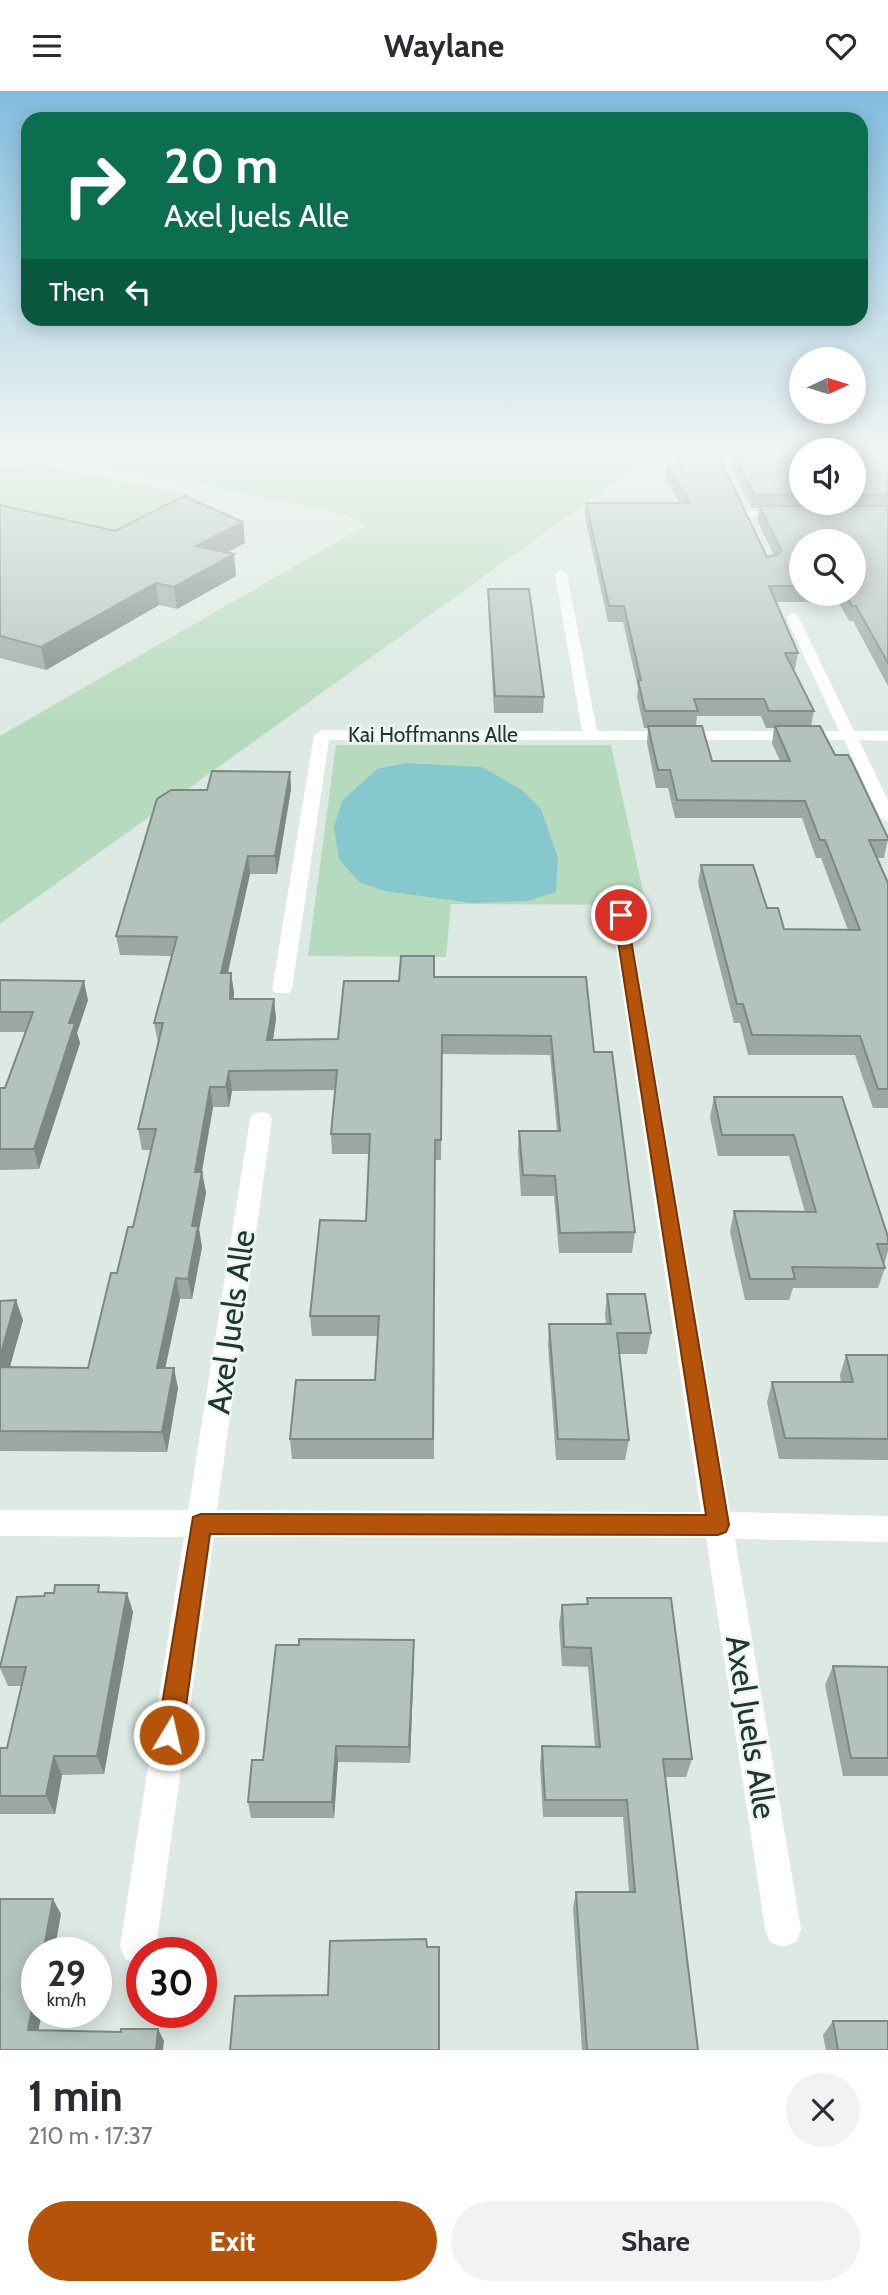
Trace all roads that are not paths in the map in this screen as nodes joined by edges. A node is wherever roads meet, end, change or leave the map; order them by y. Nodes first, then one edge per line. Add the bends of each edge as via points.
1 (561, 574) dead end
2 (792, 617) dead end
3 (590, 736) junction
4 (849, 736) junction
5 (888, 736) edge
6 (888, 817) edge
7 (621, 915) dead end
8 (282, 989) dead end
9 (261, 1119) dead end
10 (0, 1523) edge
11 (201, 1524) junction
12 (718, 1525) junction
13 (888, 1529) edge
14 (783, 1929) dead end
15 (139, 1937) edge

1 - 3 street
2 - 4 street
3 - 4 street, Kai Hoffmanns Alle
3 - 8 street, Kai Hoffmanns Alle via 322,735
4 - 5 street, Kai Hoffmanns Alle
4 - 6 street
7 - 12 street, Axel Juels Alle
9 - 11 street, Axel Juels Alle
10 - 11 street
11 - 12 street
11 - 15 street, Axel Juels Alle
12 - 13 street
12 - 14 street, Axel Juels Alle

